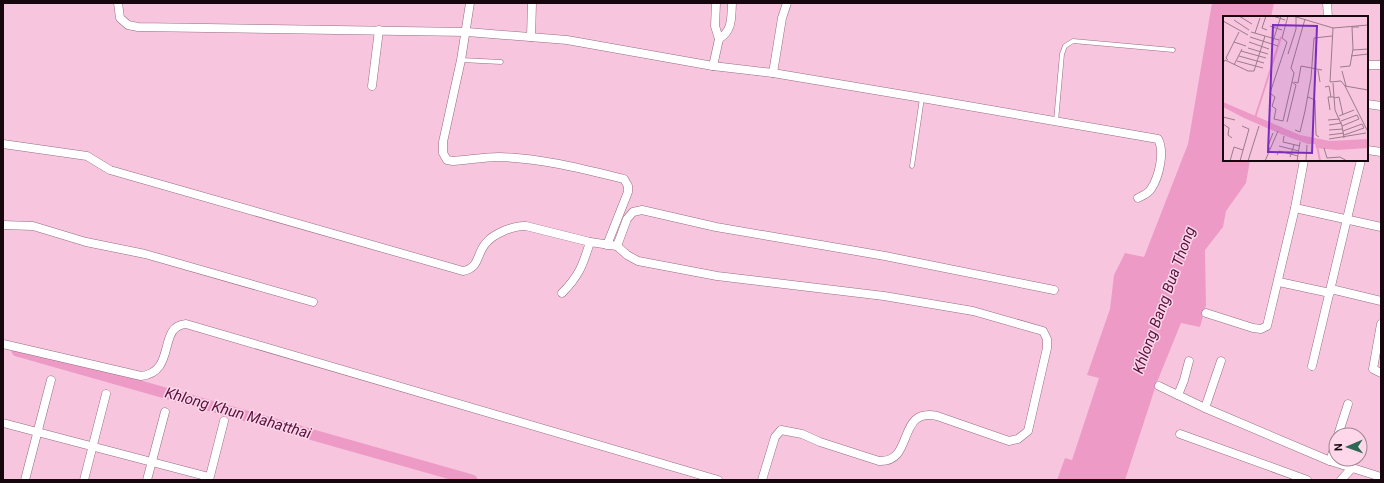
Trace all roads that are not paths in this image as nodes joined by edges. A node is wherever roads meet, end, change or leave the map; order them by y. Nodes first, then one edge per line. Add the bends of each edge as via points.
1 (118, 3) edge
2 (470, 3) edge
3 (532, 3) edge
4 (716, 3) edge
5 (732, 3) edge
6 (787, 3) edge
7 (1327, 3) edge
8 (1328, 16) edge
9 (380, 30) junction
10 (467, 32) junction
11 (531, 37) junction
12 (720, 39) junction
13 (1173, 50) dead end
14 (461, 60) junction
15 (501, 62) dead end
16 (1368, 65) edge
17 (1381, 65) edge
18 (713, 66) junction
19 (773, 73) junction
20 (372, 86) dead end
21 (922, 98) junction
22 (1368, 104) edge
23 (1381, 106) edge
24 (1056, 122) junction
25 (3, 144) edge
26 (1368, 150) edge
27 (1381, 152) edge
28 (1304, 161) edge
29 (1361, 161) edge
30 (912, 166) dead end
31 (1138, 198) dead end
32 (1295, 208) junction
33 (1348, 219) junction
34 (3, 225) edge
35 (1381, 227) edge
36 (590, 242) junction
37 (608, 245) junction
38 (617, 246) junction
39 (1279, 282) junction
40 (1054, 290) dead end
41 (1330, 291) junction
42 (562, 293) dead end
43 (1381, 301) edge
44 (313, 302) dead end
45 (1206, 313) dead end
46 (1381, 324) edge
47 (3, 344) edge
48 (1188, 361) dead end
49 (1221, 361) dead end
50 (1312, 366) dead end
51 (1381, 373) edge
52 (51, 380) dead end
53 (1159, 386) dead end
54 (106, 394) dead end
55 (1178, 395) junction
56 (1348, 404) dead end
57 (1205, 408) junction
58 (166, 412) dead end
59 (224, 421) dead end
60 (3, 423) edge
61 (1341, 427) edge
62 (37, 432) junction
63 (1180, 434) dead end
64 (93, 446) junction
65 (1328, 460) edge
66 (152, 462) junction
67 (1349, 467) edge
68 (1352, 468) junction
69 (1380, 475) edge
70 (209, 479) edge
71 (25, 480) edge
72 (84, 480) edge
73 (148, 480) edge
74 (718, 480) edge
75 (762, 480) edge
76 (1307, 480) edge
77 (1341, 480) edge

1 - 9 street via 120,18 128,25 138,27
2 - 10 street
3 - 11 street
4 - 12 street via 715,26
5 - 12 street via 730,28
6 - 19 street
7 - 8 street
9 - 10 street
9 - 20 street
10 - 11 street
10 - 14 street
11 - 18 street via 567,40
12 - 18 street
13 - 24 lane via 1073,40 1065,46 1062,54
14 - 15 lane
14 - 37 street via 443,142 443,153 447,160 499,157 536,160 624,179 628,192
16 - 17 street
18 - 19 street
19 - 21 street
21 - 24 street
21 - 30 lane
22 - 23 street
24 - 31 street via 1158,139 1161,148 1158,172 1151,190
25 - 36 street via 87,156 110,170 463,271 471,270 475,266 486,242 519,225
26 - 27 street
28 - 32 street
29 - 33 street
32 - 33 street
32 - 39 street
33 - 35 street
33 - 41 street
34 - 44 street via 33,226 86,242 145,254
36 - 37 street
36 - 42 street via 582,268
37 - 38 street
38 - 40 street via 627,220 633,212 642,210 716,227 885,256
38 - 75 street via 638,261 717,276 884,296 965,310 1044,331 1048,339 1047,348 1028,431 1018,439 1008,441 936,416 920,415 914,420 895,458 888,462 820,442 802,434 781,430 775,437
39 - 41 street
39 - 45 street via 1267,326 1261,329
41 - 43 street
41 - 50 street
46 - 51 street via 1373,369
47 - 74 street via 141,376 157,371 162,364 174,328 186,324
48 - 55 street
49 - 57 street
52 - 62 street
53 - 55 street
54 - 64 street
55 - 57 street
56 - 61 street
57 - 65 street
58 - 66 street
59 - 70 street
60 - 62 street
62 - 64 street
62 - 71 street
63 - 76 street
64 - 66 street
64 - 72 street
66 - 70 street
66 - 73 street
67 - 68 street
68 - 69 street
68 - 77 street

